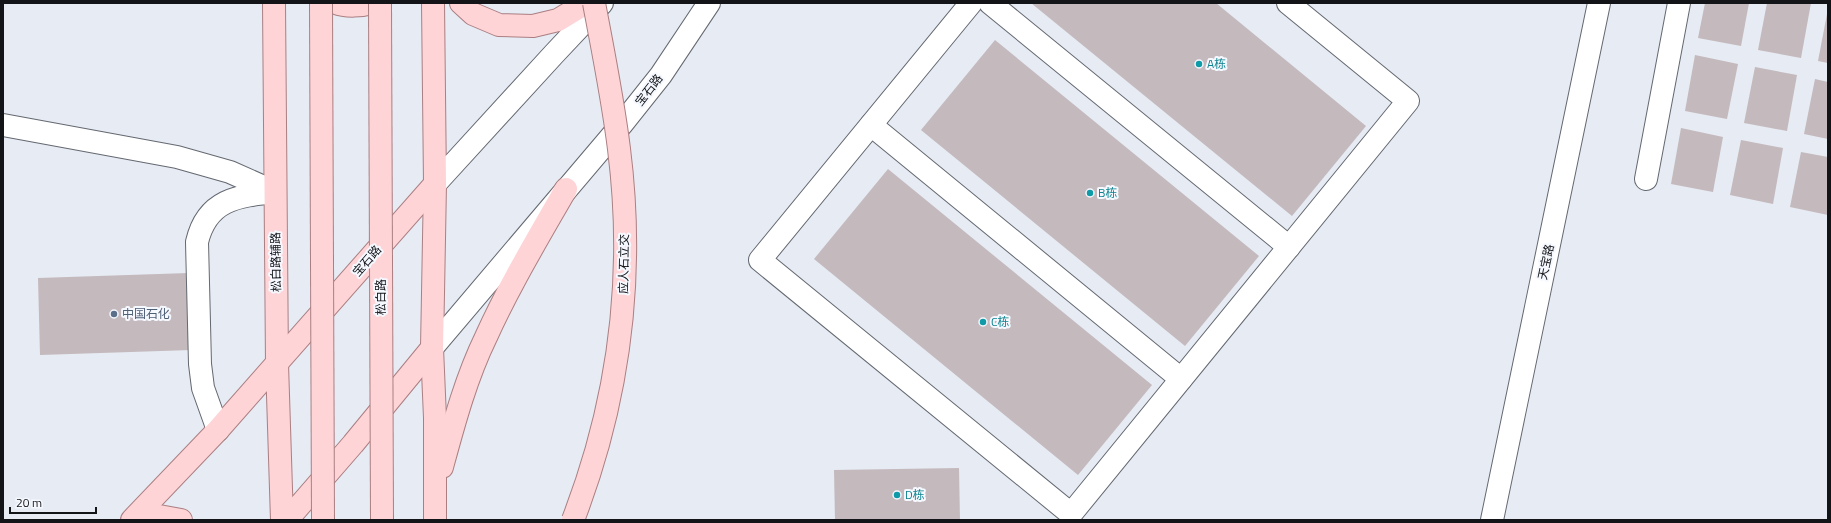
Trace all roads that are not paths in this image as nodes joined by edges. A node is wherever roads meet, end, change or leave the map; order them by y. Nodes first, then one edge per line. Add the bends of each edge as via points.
1 (274, 3) edge
2 (321, 3) edge
3 (336, 3) edge
4 (373, 3) edge
5 (380, 3) edge
6 (433, 3) edge
7 (461, 3) edge
8 (586, 3) edge
9 (594, 3) edge
10 (602, 3) edge
11 (709, 3) edge
12 (970, 3) edge
13 (990, 3) edge
14 (1288, 3) edge
15 (1599, 3) edge
16 (1679, 3) edge
17 (3, 125) edge
18 (871, 125) junction
19 (1646, 179) dead end
20 (434, 184) junction
21 (566, 189) junction
22 (276, 192) junction
23 (1289, 248) junction
24 (432, 348) junction
25 (277, 364) junction
26 (1181, 379) junction
27 (218, 430) junction
28 (434, 493) junction
29 (132, 520) edge
30 (140, 520) edge
31 (181, 520) edge
32 (282, 520) edge
33 (287, 520) edge
34 (323, 520) edge
35 (382, 520) edge
36 (434, 520) edge
37 (573, 520) edge
38 (1492, 520) edge

1 - 22 main road, 松白路辅路
2 - 34 main road, bridge
3 - 4 main road
5 - 35 main road, 松白路, bridge
6 - 20 main road
7 - 8 main road via 473,14 498,25 533,26 558,20
9 - 37 main road, 应人石立交, bridge via 619,150 625,231 623,316 612,392 588,482
10 - 20 street, 宝石路
11 - 21 street, 宝石路 via 661,75
12 - 18 street
13 - 23 street
14 - 23 street via 1408,101
15 - 38 street, 天宝路
16 - 19 street
17 - 22 street via 177,157 230,172
18 - 26 street
18 - 26 street via 760,260 1071,514
20 - 24 main road
20 - 25 main road, 宝石路
21 - 24 street, 宝石路
21 - 28 main road via 521,266 485,338 458,408
22 - 25 main road, 松白路辅路
22 - 27 street via 225,201 209,215 200,228 197,242 200,364 203,388
23 - 26 street
24 - 28 main road via 435,418
24 - 33 main road, 宝石路
25 - 27 main road, 宝石路
25 - 32 main road, 松白路辅路
27 - 29 main road, 宝石路
28 - 36 main road
30 - 31 main road via 159,516

